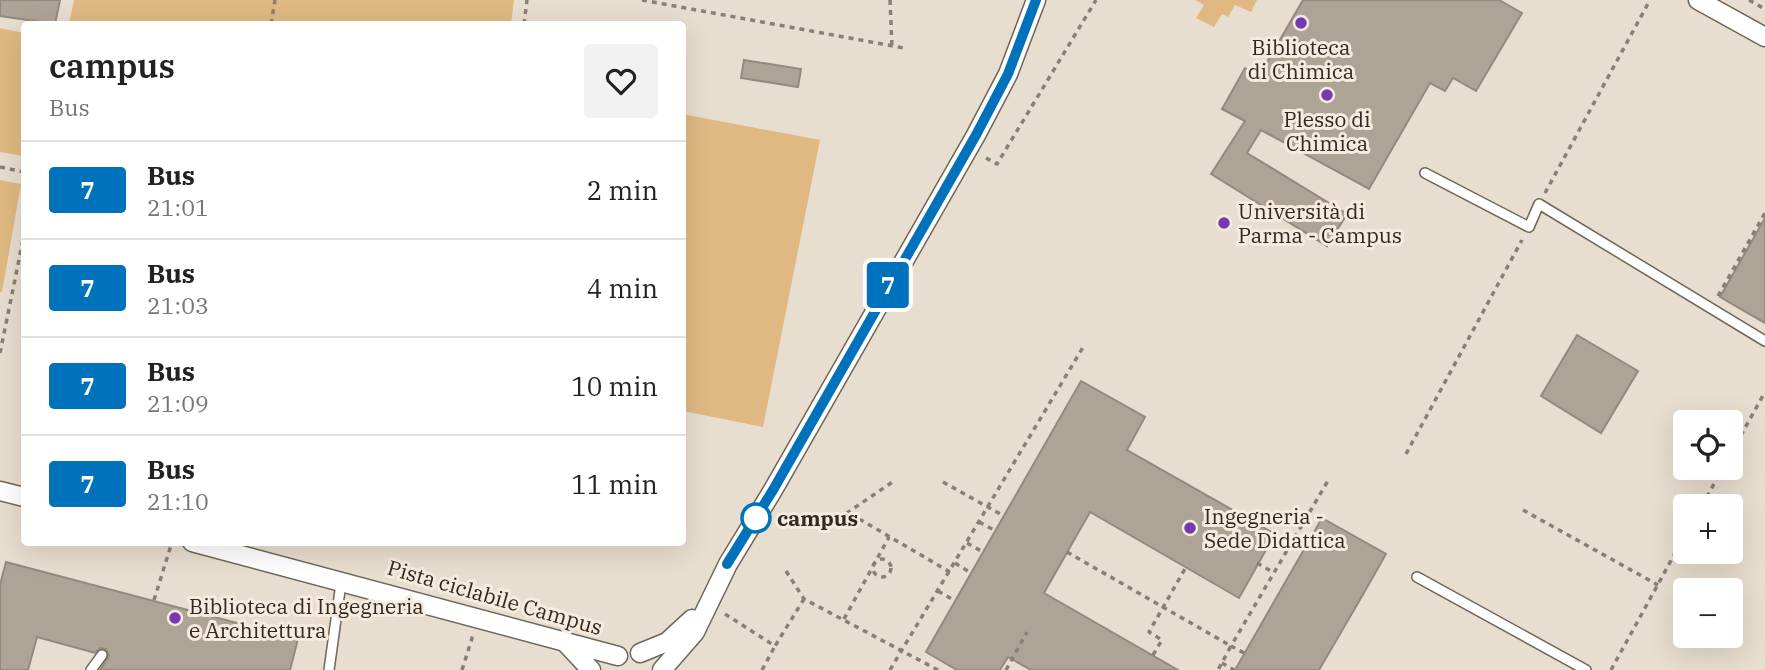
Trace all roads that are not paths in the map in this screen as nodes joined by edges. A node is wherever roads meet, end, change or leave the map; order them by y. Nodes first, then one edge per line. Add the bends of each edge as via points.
1 (1036, 0) edge
2 (1698, 0) edge
3 (1765, 37) edge
4 (1425, 173) dead end
5 (1765, 341) edge
6 (0, 491) edge
7 (21, 496) edge
8 (207, 546) edge
9 (1417, 577) dead end
10 (341, 583) junction
11 (706, 605) junction
12 (564, 641) junction
13 (640, 653) junction
14 (102, 654) dead end
15 (618, 656) junction
16 (91, 670) edge
17 (329, 670) edge
18 (591, 670) edge
19 (604, 670) edge
20 (661, 670) edge
21 (1586, 670) edge

1 - 11 street via 1008,74 976,135
2 - 3 street
4 - 5 lane via 1529,227 1539,204
6 - 7 street
8 - 10 street
9 - 21 lane
10 - 12 street
10 - 17 lane
11 - 13 street via 678,635
11 - 20 street via 695,632
12 - 15 street
12 - 18 street
13 - 15 street
13 - 20 street
14 - 16 lane
15 - 19 street

